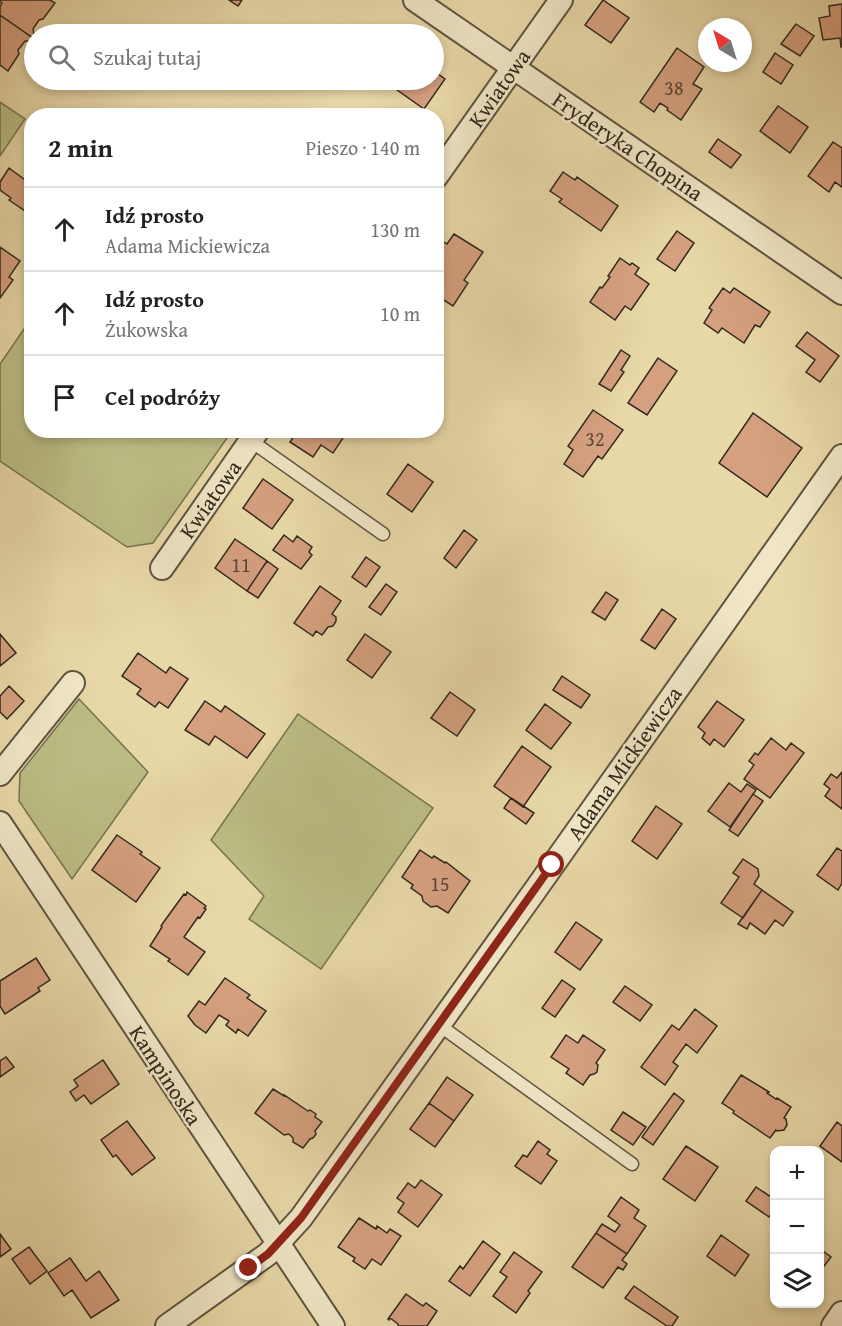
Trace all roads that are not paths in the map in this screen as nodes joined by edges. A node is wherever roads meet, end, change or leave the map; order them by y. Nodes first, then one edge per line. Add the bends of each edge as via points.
1 (415, 0) edge
2 (561, 0) edge
3 (513, 68) junction
4 (444, 166) edge
5 (842, 293) edge
6 (253, 438) edge
7 (257, 438) edge
8 (842, 456) edge
9 (383, 534) dead end
10 (162, 568) dead end
11 (73, 683) dead end
12 (0, 774) edge
13 (0, 823) edge
14 (439, 1025) junction
15 (632, 1164) dead end
16 (279, 1243) junction
17 (842, 1313) edge
18 (167, 1326) edge
19 (333, 1326) edge
20 (833, 1326) edge

1 - 3 street, Fryderyka Chopina
2 - 3 street, Kwiatowa
3 - 4 street, Kwiatowa
3 - 5 street, Fryderyka Chopina
6 - 10 street, Kwiatowa
7 - 9 lane
8 - 14 street, Adama Mickiewicza
11 - 12 street
13 - 16 street, Kampinoska
14 - 15 lane
14 - 16 street, Adama Mickiewicza
16 - 18 street, Adama Mickiewicza
16 - 19 street, Kampinoska
17 - 20 street

